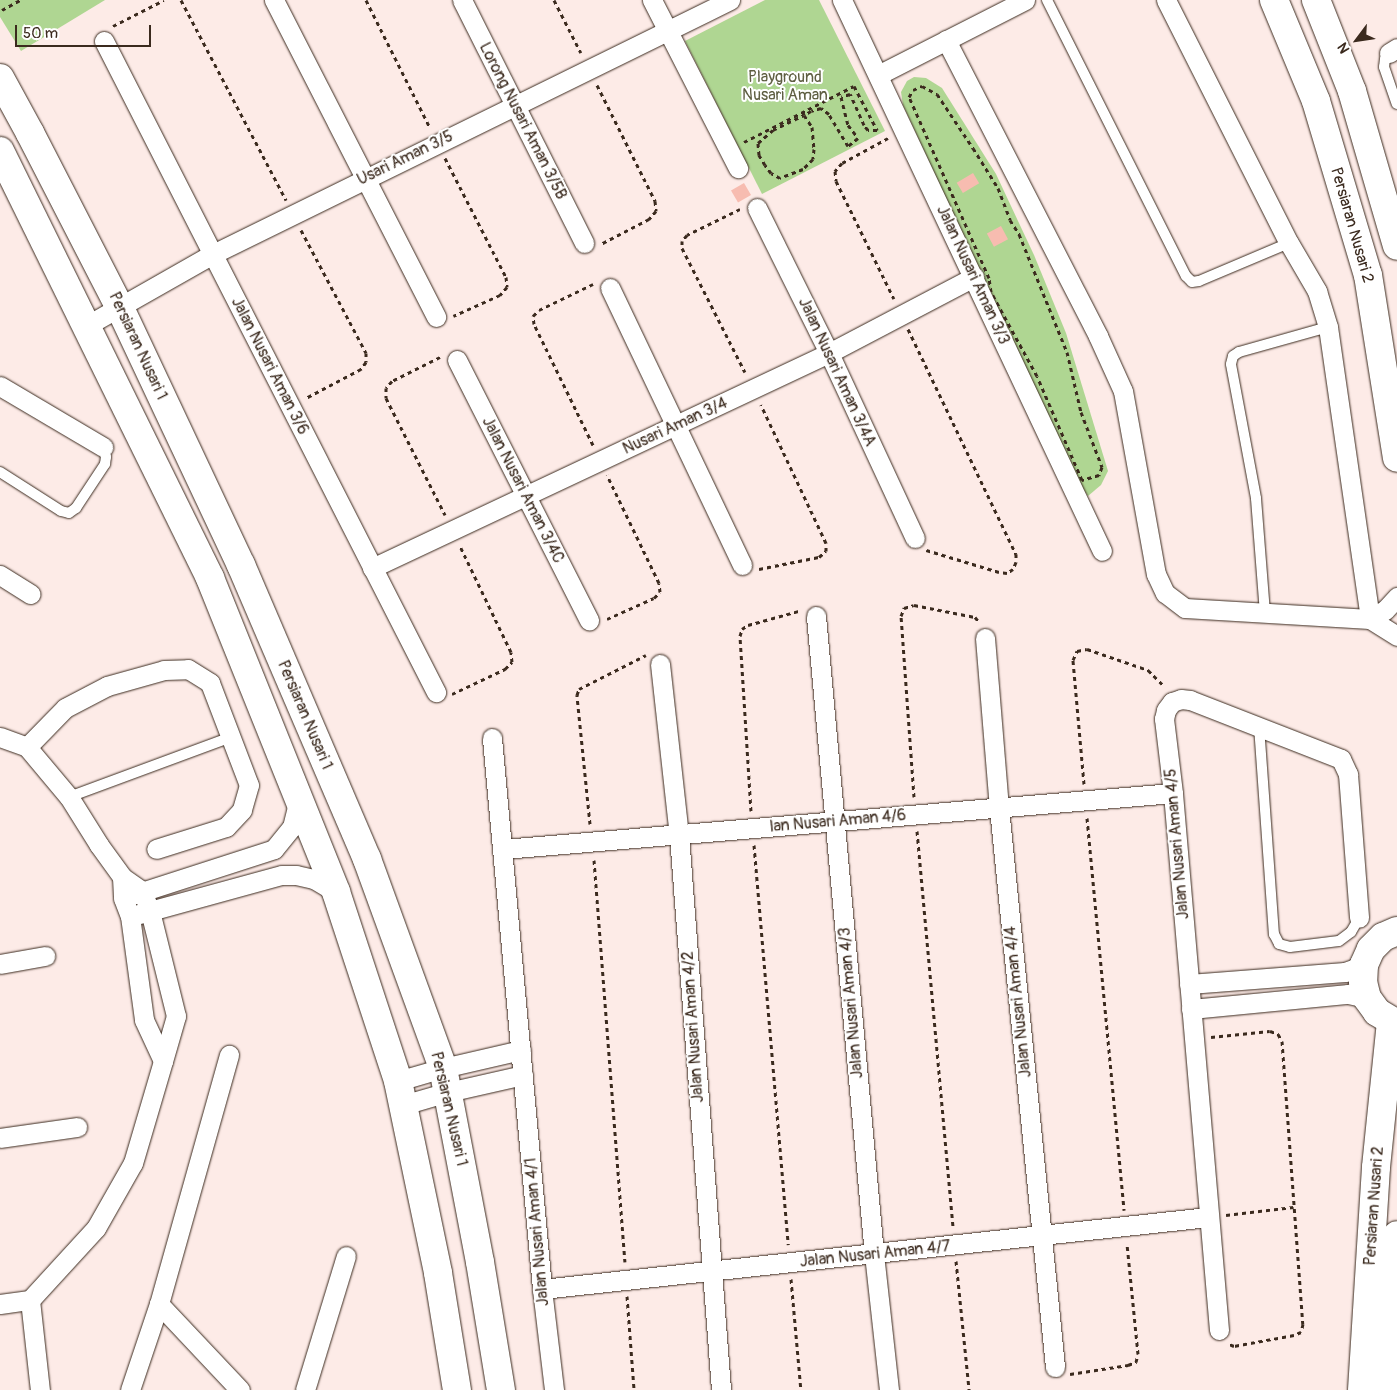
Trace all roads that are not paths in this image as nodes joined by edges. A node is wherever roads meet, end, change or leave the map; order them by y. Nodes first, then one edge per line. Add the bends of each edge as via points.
1 (274, 0) edge
2 (462, 0) edge
3 (652, 0) edge
4 (730, 0) edge
5 (842, 0) edge
6 (1025, 0) edge
7 (1047, 0) edge
8 (1166, 0) edge
9 (1274, 0) edge
10 (1316, 0) edge
11 (666, 29) junction
12 (946, 40) junction
13 (104, 41) road end
14 (1393, 51) edge
15 (878, 75) junction
16 (0, 78) edge
17 (516, 104) junction
18 (1397, 104) edge
19 (0, 151) edge
20 (738, 168) dead end
21 (365, 178) junction
22 (757, 208) road end
23 (584, 243) road end
24 (1289, 243) junction
25 (1397, 246) edge
26 (214, 254) junction
27 (981, 277) junction
28 (610, 288) road end
29 (120, 308) junction
30 (436, 317) road end
31 (86, 326) junction
32 (1328, 327) junction
33 (829, 353) junction
34 (457, 360) road end
35 (0, 386) edge
36 (675, 425) junction
37 (102, 447) joint
38 (1397, 458) edge
39 (0, 472) edge
40 (527, 496) junction
41 (915, 538) road end
42 (1102, 551) dead end
43 (742, 565) road end
44 (372, 568) junction
45 (1, 577) edge
46 (30, 594) dead end
47 (1397, 597) edge
48 (1265, 613) junction
49 (816, 616) road end
50 (1370, 619) junction
51 (588, 620) road end
52 (1397, 636) edge
53 (985, 638) road end
54 (660, 664) road end
55 (436, 692) road end
56 (1260, 726) junction
57 (0, 737) edge
58 (231, 738) junction
59 (492, 738) dead end
60 (27, 747) junction
61 (1173, 793) junction
62 (69, 797) junction
63 (299, 799) junction
64 (999, 808) junction
65 (834, 822) junction
66 (679, 835) junction
67 (156, 849) dead end
68 (504, 849) junction
69 (122, 877) junction
70 (142, 891) junction
71 (336, 892) junction
72 (123, 898) junction
73 (150, 911) junction
74 (130, 916) junction
75 (1359, 918) joint
76 (1397, 931) edge
77 (45, 956) dead end
78 (0, 964) edge
79 (1364, 965) junction
80 (1189, 984) junction
81 (1367, 998) junction
82 (1190, 1009) junction
83 (1394, 1023) edge
84 (521, 1050) junction
85 (229, 1055) dead end
86 (163, 1061) junction
87 (523, 1074) junction
88 (445, 1080) junction
89 (400, 1093) junction
90 (77, 1127) dead end
91 (0, 1138) edge
92 (1208, 1217) junction
93 (1397, 1235) edge
94 (1041, 1236) junction
95 (874, 1254) junction
96 (346, 1256) dead end
97 (711, 1272) junction
98 (542, 1289) junction
99 (30, 1300) junction
100 (0, 1304) edge
101 (159, 1304) junction
102 (1219, 1330) road end
103 (1055, 1366) road end
104 (40, 1390) edge
105 (130, 1390) edge
106 (240, 1390) edge
107 (305, 1390) edge
108 (457, 1390) edge
109 (501, 1390) edge
110 (554, 1390) edge
111 (721, 1390) edge
112 (889, 1390) edge
113 (1362, 1390) edge
114 (1388, 1390) edge

1 - 21 street
2 - 17 street, Lorong Nusari Aman 3/5B
3 - 11 street
4 - 11 street, Usari Aman 3/5
5 - 15 street, Jalan Nusari Aman 3/3
6 - 12 street
7 - 24 lane via 1186,276 1192,282 1199,281
8 - 24 street
9 - 38 main road, Persiaran Nusari 2 via 1316,101 1368,276
10 - 25 main road via 1352,91
11 - 17 street, Usari Aman 3/5
11 - 20 street
12 - 15 street
12 - 48 street via 1123,391 1156,574 1165,593 1185,608
13 - 26 street, Jalan Nusari Aman 3/6
14 - 18 lane via 1385,59 1384,67
15 - 27 street, Jalan Nusari Aman 3/3
16 - 29 main road, Persiaran Nusari 1
17 - 21 street, Usari Aman 3/5
17 - 23 street, Lorong Nusari Aman 3/5B
19 - 31 main road
21 - 26 street, Usari Aman 3/5
21 - 30 street
22 - 33 street, Jalan Nusari Aman 3/4A
24 - 32 street via 1317,291
26 - 29 street, Usari Aman 3/5
26 - 44 street, Jalan Nusari Aman 3/6
27 - 33 street, Nusari Aman 3/4
27 - 42 street, Jalan Nusari Aman 3/3
28 - 36 street
29 - 31 street, Usari Aman 3/5
29 - 88 main road, Persiaran Nusari 1 via 241,566 367,859
31 - 63 main road via 210,578
32 - 48 lane via 1239,352 1233,356 1231,364 1256,498
32 - 50 street
33 - 36 street, Nusari Aman 3/4
33 - 41 street, Jalan Nusari Aman 3/4A
34 - 40 street, Jalan Nusari Aman 3/4C
35 - 37 street
36 - 40 street, Nusari Aman 3/4
36 - 43 street
37 - 39 lane via 106,464 76,508 69,513
40 - 44 street, Nusari Aman 3/4
40 - 51 street, Jalan Nusari Aman 3/4C
44 - 55 street, Jalan Nusari Aman 3/6
45 - 46 street
47 - 50 street
48 - 50 street
49 - 65 street, Jalan Nusari Aman 4/3
50 - 52 street
53 - 64 street, Jalan Nusari Aman 4/4
54 - 66 street, Jalan Nusari Aman 4/2
56 - 61 street, Jalan Nusari Aman 4/5 via 1190,700 1181,698 1172,702 1164,719
56 - 75 street via 1334,755 1346,766
56 - 75 lane via 1274,934 1279,944 1290,947 1339,940 1351,932
57 - 60 street
58 - 60 street via 210,683 188,669 164,670 107,686 65,708
58 - 62 lane
58 - 67 street via 249,785 242,810 226,827
59 - 68 street
60 - 62 street
61 - 64 street, lan Nusari Aman 4/6
61 - 80 street, Jalan Nusari Aman 4/5
62 - 69 street
63 - 70 street via 292,828 274,849
63 - 71 main road
64 - 65 street, lan Nusari Aman 4/6
64 - 94 street, Jalan Nusari Aman 4/4
65 - 66 street, lan Nusari Aman 4/6
65 - 95 street, Jalan Nusari Aman 4/3
66 - 68 street, lan Nusari Aman 4/6
66 - 97 street, Jalan Nusari Aman 4/2
68 - 84 street
69 - 70 street
69 - 72 street
70 - 72 street
70 - 73 street
71 - 73 street via 314,879 282,875
71 - 89 main road
72 - 74 street
73 - 74 street
73 - 86 street via 176,1016
74 - 86 street via 144,1020
76 - 79 main road via 1383,937 1371,949
77 - 78 street
79 - 80 street via 1346,972
79 - 81 main road via 1363,982
80 - 82 street, Jalan Nusari Aman 4/5
81 - 82 street via 1348,994
81 - 83 main road, Persiaran Nusari 2 via 1377,1012
82 - 92 street, Jalan Nusari Aman 4/5
83 - 113 main road, Persiaran Nusari 2 via 1376,1167
84 - 87 street, Jalan Nusari Aman 4/1
84 - 88 street
85 - 101 street
86 - 99 street via 133,1162 96,1228
87 - 88 street
87 - 98 street, Jalan Nusari Aman 4/1
88 - 89 street
88 - 109 main road, Persiaran Nusari 1
89 - 108 main road via 438,1273
90 - 91 street
92 - 94 street, Jalan Nusari Aman 4/7
92 - 102 street, Jalan Nusari Aman 4/5
93 - 114 main road, Persiaran Nusari 2
94 - 95 street, Jalan Nusari Aman 4/7
94 - 103 street, Jalan Nusari Aman 4/4
95 - 97 street, Jalan Nusari Aman 4/7
95 - 112 street, Jalan Nusari Aman 4/3
96 - 107 street
97 - 98 street, Jalan Nusari Aman 4/7
97 - 111 street, Jalan Nusari Aman 4/2
98 - 110 street, Jalan Nusari Aman 4/1
99 - 100 street
99 - 104 street
101 - 105 street
101 - 106 street

